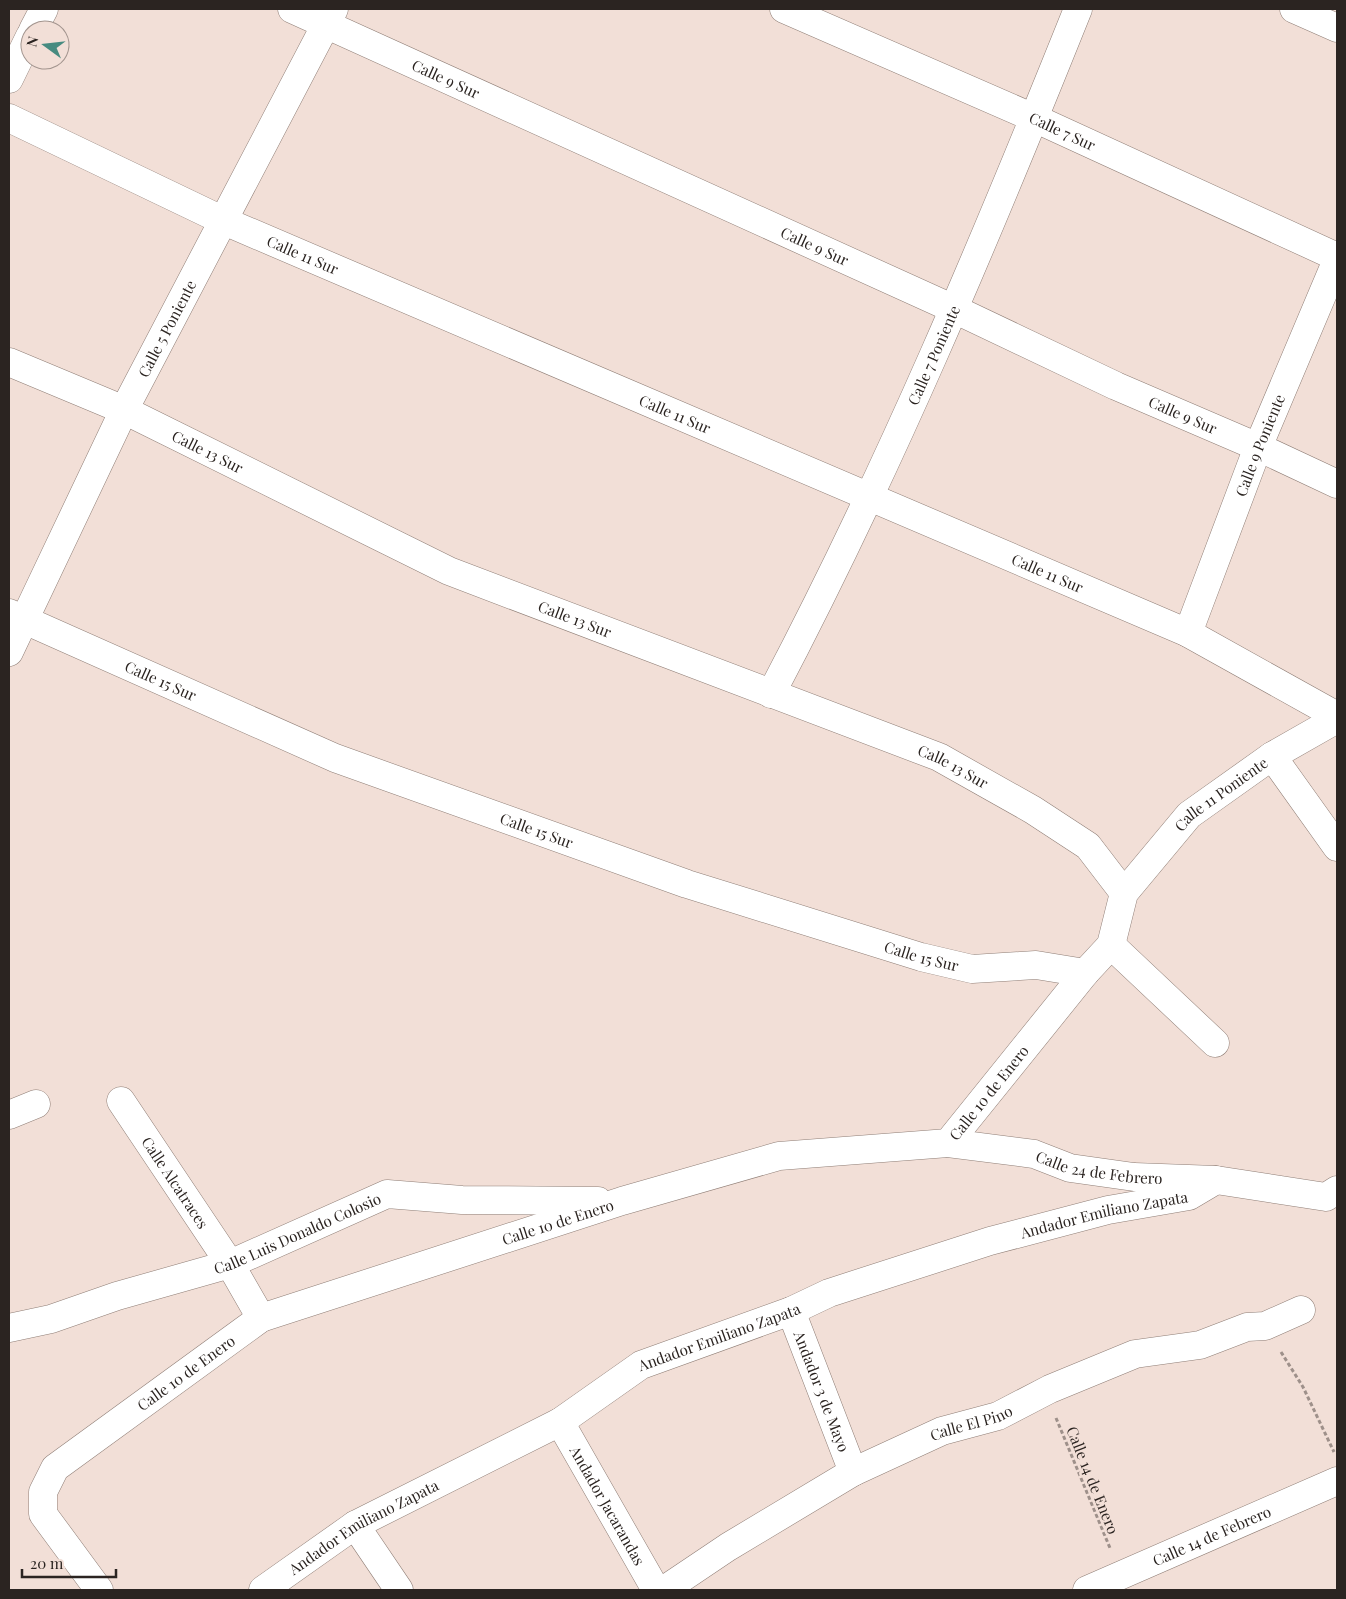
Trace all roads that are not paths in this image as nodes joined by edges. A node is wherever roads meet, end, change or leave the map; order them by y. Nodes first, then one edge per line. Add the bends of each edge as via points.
1 (292, 9) edge
2 (784, 9) edge
3 (1078, 9) edge
4 (1294, 9) edge
5 (330, 17) edge
6 (1337, 28) edge
7 (20, 56) edge
8 (9, 79) edge
9 (9, 118) edge
10 (1034, 118) junction
11 (224, 221) junction
12 (1337, 259) edge
13 (954, 309) junction
14 (9, 362) edge
15 (124, 410) junction
16 (1258, 447) junction
17 (1337, 484) edge
18 (869, 497) junction
19 (16, 616) edge
20 (1188, 633) junction
21 (9, 652) edge
22 (771, 694) junction
23 (1337, 718) edge
24 (1272, 756) junction
25 (1337, 847) edge
26 (1124, 893) junction
27 (1111, 945) junction
28 (1085, 973) junction
29 (1216, 1043) dead end
30 (121, 1101) dead end
31 (36, 1104) dead end
32 (9, 1115) edge
33 (948, 1143) junction
34 (1216, 1180) junction
35 (1333, 1196) edge
36 (622, 1201) junction
37 (230, 1264) junction
38 (1301, 1310) dead end
39 (790, 1311) junction
40 (261, 1318) junction
41 (9, 1328) edge
42 (560, 1422) junction
43 (853, 1472) junction
44 (1337, 1480) edge
45 (354, 1525) junction
46 (99, 1590) edge
47 (263, 1590) edge
48 (399, 1590) edge
49 (656, 1590) edge
50 (664, 1590) edge
51 (1087, 1590) edge

1 - 5 street, Calle 9 Sur
2 - 10 street, Calle 7 Sur
3 - 10 street, Calle 7 Poniente
4 - 6 street
5 - 11 street, Calle 5 Poniente
5 - 13 street, Calle 9 Sur
7 - 8 street
9 - 11 street, Calle 11 Sur
10 - 12 street, Calle 7 Sur
10 - 13 street, Calle 7 Poniente
11 - 15 street, Calle 5 Poniente
11 - 18 street, Calle 11 Sur
12 - 16 street, Calle 9 Poniente
13 - 16 street, Calle 9 Sur via 1116,386
13 - 18 street, Calle 7 Poniente
14 - 15 street, Calle 13 Sur
15 - 19 street, Calle 5 Poniente
15 - 22 street, Calle 13 Sur via 449,572
16 - 17 street, Calle 9 Sur
16 - 20 street, Calle 9 Poniente
18 - 20 street, Calle 11 Sur
18 - 22 street, Calle 7 Poniente via 824,594
19 - 21 street, Calle 5 Poniente
19 - 28 street, Calle 15 Sur via 335,758 687,884 972,970 1036,965
20 - 23 street, Calle 11 Sur
22 - 26 street, Calle 13 Sur via 939,757 1033,810 1088,846
23 - 24 street, Calle 11 Poniente
24 - 25 street
24 - 26 street, Calle 11 Poniente via 1189,815
26 - 27 street, Calle 10 de Enero
27 - 28 street, Calle 10 de Enero
27 - 29 street
28 - 33 street, Calle 10 de Enero
30 - 37 street, Calle Alcatraces
31 - 32 street
33 - 34 street, Calle 24 de Febrero via 1034,1154 1070,1168 1134,1177
33 - 36 street, Calle 10 de Enero via 779,1156
34 - 35 street, Calle 24 de Febrero
34 - 39 street, Andador Emiliano Zapata via 1189,1196 1108,1210 990,1241 829,1293
36 - 37 street, Calle Luis Donaldo Colosio via 462,1200 387,1194
36 - 40 street, Calle 10 de Enero
37 - 40 street, Calle Alcatraces
37 - 41 street, Calle Luis Donaldo Colosio via 117,1296 51,1319
38 - 43 street, Calle El Pino via 1265,1326 1247,1327 1200,1345 1135,1354 1044,1392 998,1416 942,1431
39 - 42 street, Andador Emiliano Zapata via 641,1365
39 - 43 street, Andador 3 de Mayo
40 - 46 street, Calle 10 de Enero via 55,1468 43,1492 43,1514
42 - 45 street, Andador Emiliano Zapata
42 - 49 street, Andador Jacarandas
43 - 50 street, Calle El Pino via 728,1547
44 - 51 street, Calle 14 de Febrero
45 - 47 street, Andador Emiliano Zapata
45 - 48 street

